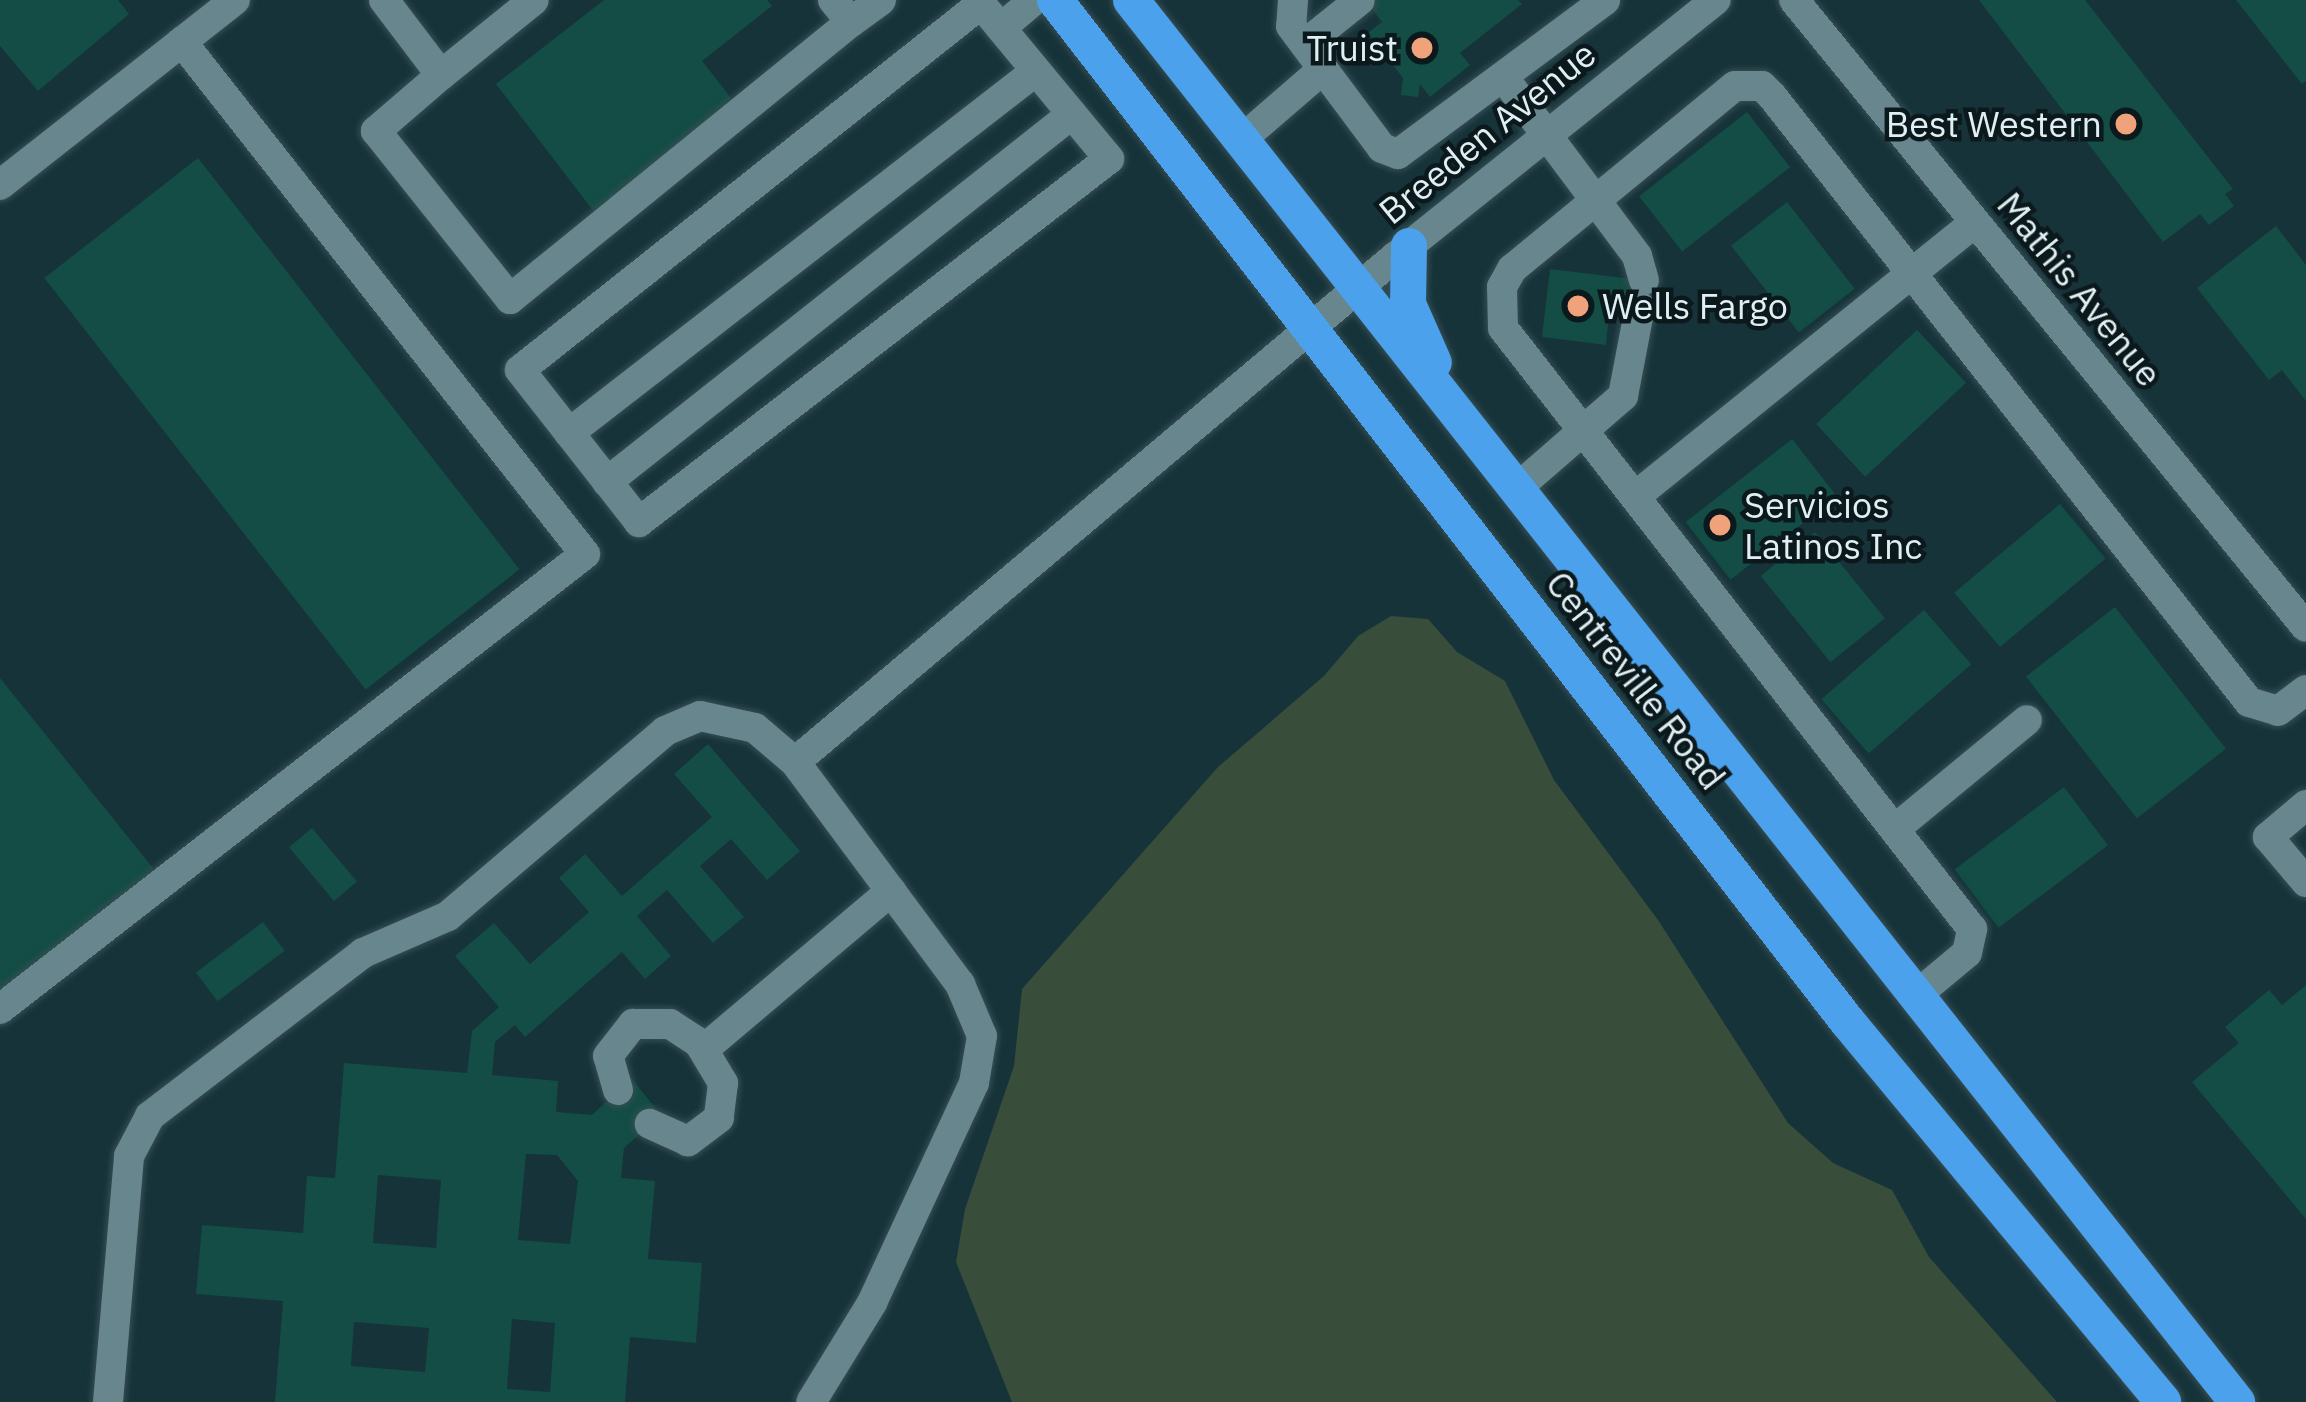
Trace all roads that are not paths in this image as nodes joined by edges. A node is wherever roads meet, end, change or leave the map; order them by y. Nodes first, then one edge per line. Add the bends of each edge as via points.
1 (235, 0) edge
2 (384, 0) edge
3 (534, 0) edge
4 (881, 0) edge
5 (1034, 0) edge
6 (1055, 0) edge
7 (1131, 0) edge
8 (1360, 0) edge
9 (1605, 0) edge
10 (1716, 0) edge
11 (1794, 0) edge
12 (842, 11) edge
13 (1001, 28) junction
14 (1303, 35) edge
15 (182, 41) junction
16 (1036, 71) junction
17 (441, 75) junction
18 (1504, 78) junction
19 (1072, 114) junction
20 (1546, 133) junction
21 (1241, 140) junction
22 (0, 185) edge
23 (1596, 200) junction
24 (1975, 222) junction
25 (1409, 246) junction
26 (1912, 275) junction
27 (1357, 289) junction
28 (1311, 329) junction
29 (1461, 420) junction
30 (1587, 432) junction
31 (569, 433) junction
32 (607, 482) junction
33 (1516, 489) junction
34 (1637, 495) junction
35 (2306, 627) edge
36 (2306, 690) edge
37 (2027, 720) dead end
38 (795, 762) junction
39 (2306, 805) edge
40 (1894, 829) junction
41 (2306, 882) edge
42 (891, 891) junction
43 (1919, 993) junction
44 (0, 1009) edge
45 (704, 1049) junction
46 (618, 1090) dead end
47 (650, 1124) dead end
48 (108, 1402) edge
49 (811, 1402) edge
50 (2163, 1402) edge
51 (2237, 1402) edge

1 - 15 street
2 - 17 street
3 - 17 street
4 - 12 street
5 - 13 street
6 - 28 highway, Centreville Road
7 - 21 highway, Centreville Road
8 - 14 street
9 - 18 street
10 - 20 street, Breeden Avenue
11 - 24 street, Mathis Avenue
12 - 17 street via 510,299 376,131
13 - 16 street
13 - 31 street via 981,4 520,370
14 - 18 street via 1382,148 1398,154
14 - 21 street
15 - 22 street
15 - 44 street via 584,554
16 - 19 street
16 - 31 street
18 - 20 street
19 - 32 street
19 - 32 street via 1109,159 639,523
20 - 23 street
20 - 25 street, Breeden Avenue
21 - 27 highway, Centreville Road
23 - 26 street via 1748,82 1772,96
23 - 30 street via 1642,294 1623,396
23 - 30 street via 1512,269 1499,308 1502,328
24 - 26 street
24 - 35 street, Mathis Avenue
25 - 27 street, Breeden Avenue
25 - 29 highway via 1408,304
26 - 34 street
26 - 36 street via 2249,702 2278,711
27 - 28 street, Breeden Avenue
27 - 29 highway, Centreville Road
28 - 38 street, Breeden Avenue
28 - 50 highway, Centreville Road via 1847,1021
29 - 33 highway, Centreville Road
30 - 33 street
30 - 34 street
31 - 32 street
33 - 43 highway, Centreville Road
34 - 40 street
37 - 40 street
38 - 42 street
38 - 48 street via 738,720 684,720 448,916 363,953 150,1116 128,1156
39 - 41 street via 2268,837
40 - 43 street via 1972,929 1967,953
42 - 45 street
42 - 49 street via 976,1012 983,1050 872,1303
43 - 51 highway, Centreville Road
45 - 46 street via 670,1024 633,1024 608,1056
45 - 47 street via 725,1093 712,1127 688,1142

